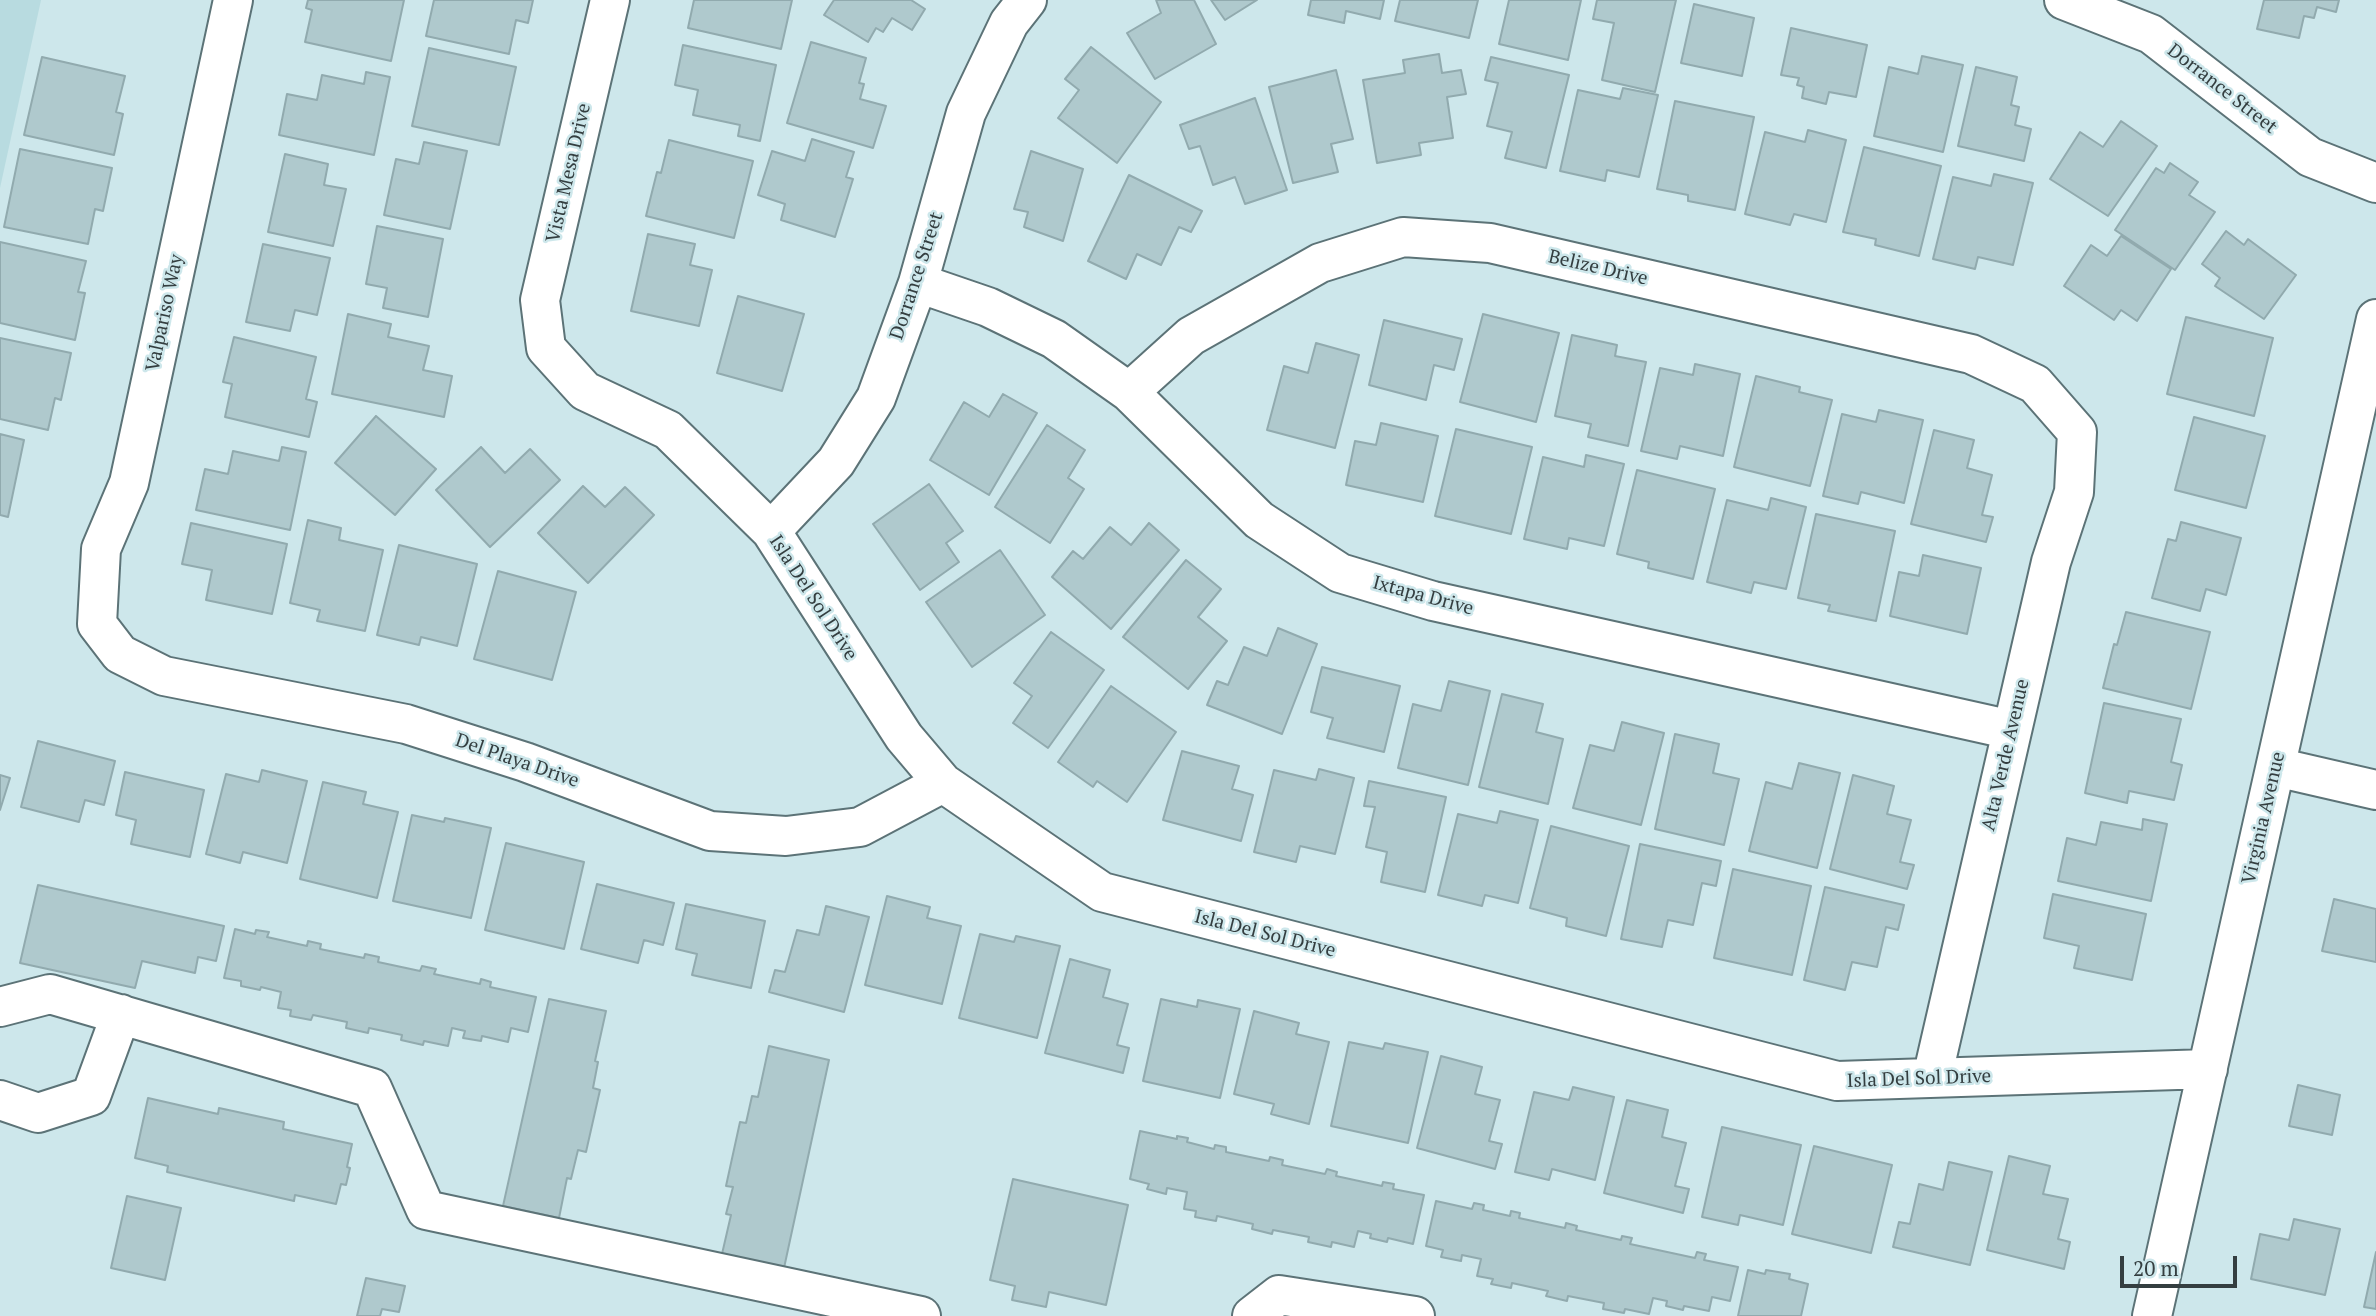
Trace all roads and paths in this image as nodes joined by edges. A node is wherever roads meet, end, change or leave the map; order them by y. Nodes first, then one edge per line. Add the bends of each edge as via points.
1 (233, 0) edge
2 (610, 0) edge
3 (1027, 0) edge
4 (2064, 0) edge
5 (2376, 183) edge
6 (918, 283) junction
7 (2376, 319) edge
8 (546, 348) joint
9 (1129, 392) junction
10 (2077, 432) joint
11 (771, 531) junction
12 (97, 624) joint
13 (2012, 730) junction
14 (2276, 767) junction
15 (943, 783) junction
16 (2376, 790) edge
17 (0, 1007) edge
18 (121, 1014) junction
19 (2208, 1069) junction
20 (1932, 1078) junction
21 (0, 1100) edge
22 (921, 1316) edge
23 (1252, 1316) edge
24 (1415, 1316) edge
25 (2152, 1316) edge

1 - 12 street, Valpariso Way via 129,483 101,549
2 - 8 street, Vista Mesa Drive via 540,300
3 - 6 street, Dorrance Street via 1009,23 967,114
4 - 5 street, Dorrance Street via 2151,34 2310,157
6 - 9 street, Ixtapa Drive via 988,307 1054,339
6 - 11 street, Dorrance Street via 876,398 836,462
7 - 14 street, Virginia Avenue
8 - 11 street, Isla Del Sol Drive via 585,391 668,430
9 - 10 street, Belize Drive via 1192,336 1320,263 1403,237 1490,243 1971,354 2035,384
9 - 13 street, Ixtapa Drive via 1259,520 1340,573 1433,601
10 - 13 street, Alta Verde Avenue via 2074,492 2051,562
11 - 15 street, Isla Del Sol Drive via 904,737
12 - 15 street, Del Playa Drive via 120,654 164,676 406,724 525,762 710,831 786,836 860,827
13 - 20 street, Alta Verde Avenue
14 - 16 street
14 - 19 street, Virginia Avenue
15 - 20 street, Isla Del Sol Drive via 1102,892 1837,1081
17 - 18 street via 50,994
18 - 21 street via 91,1096 38,1113
18 - 22 street via 372,1088 426,1210
19 - 20 street, Isla Del Sol Drive
19 - 25 street, Virginia Avenue
23 - 24 street via 1279,1295

